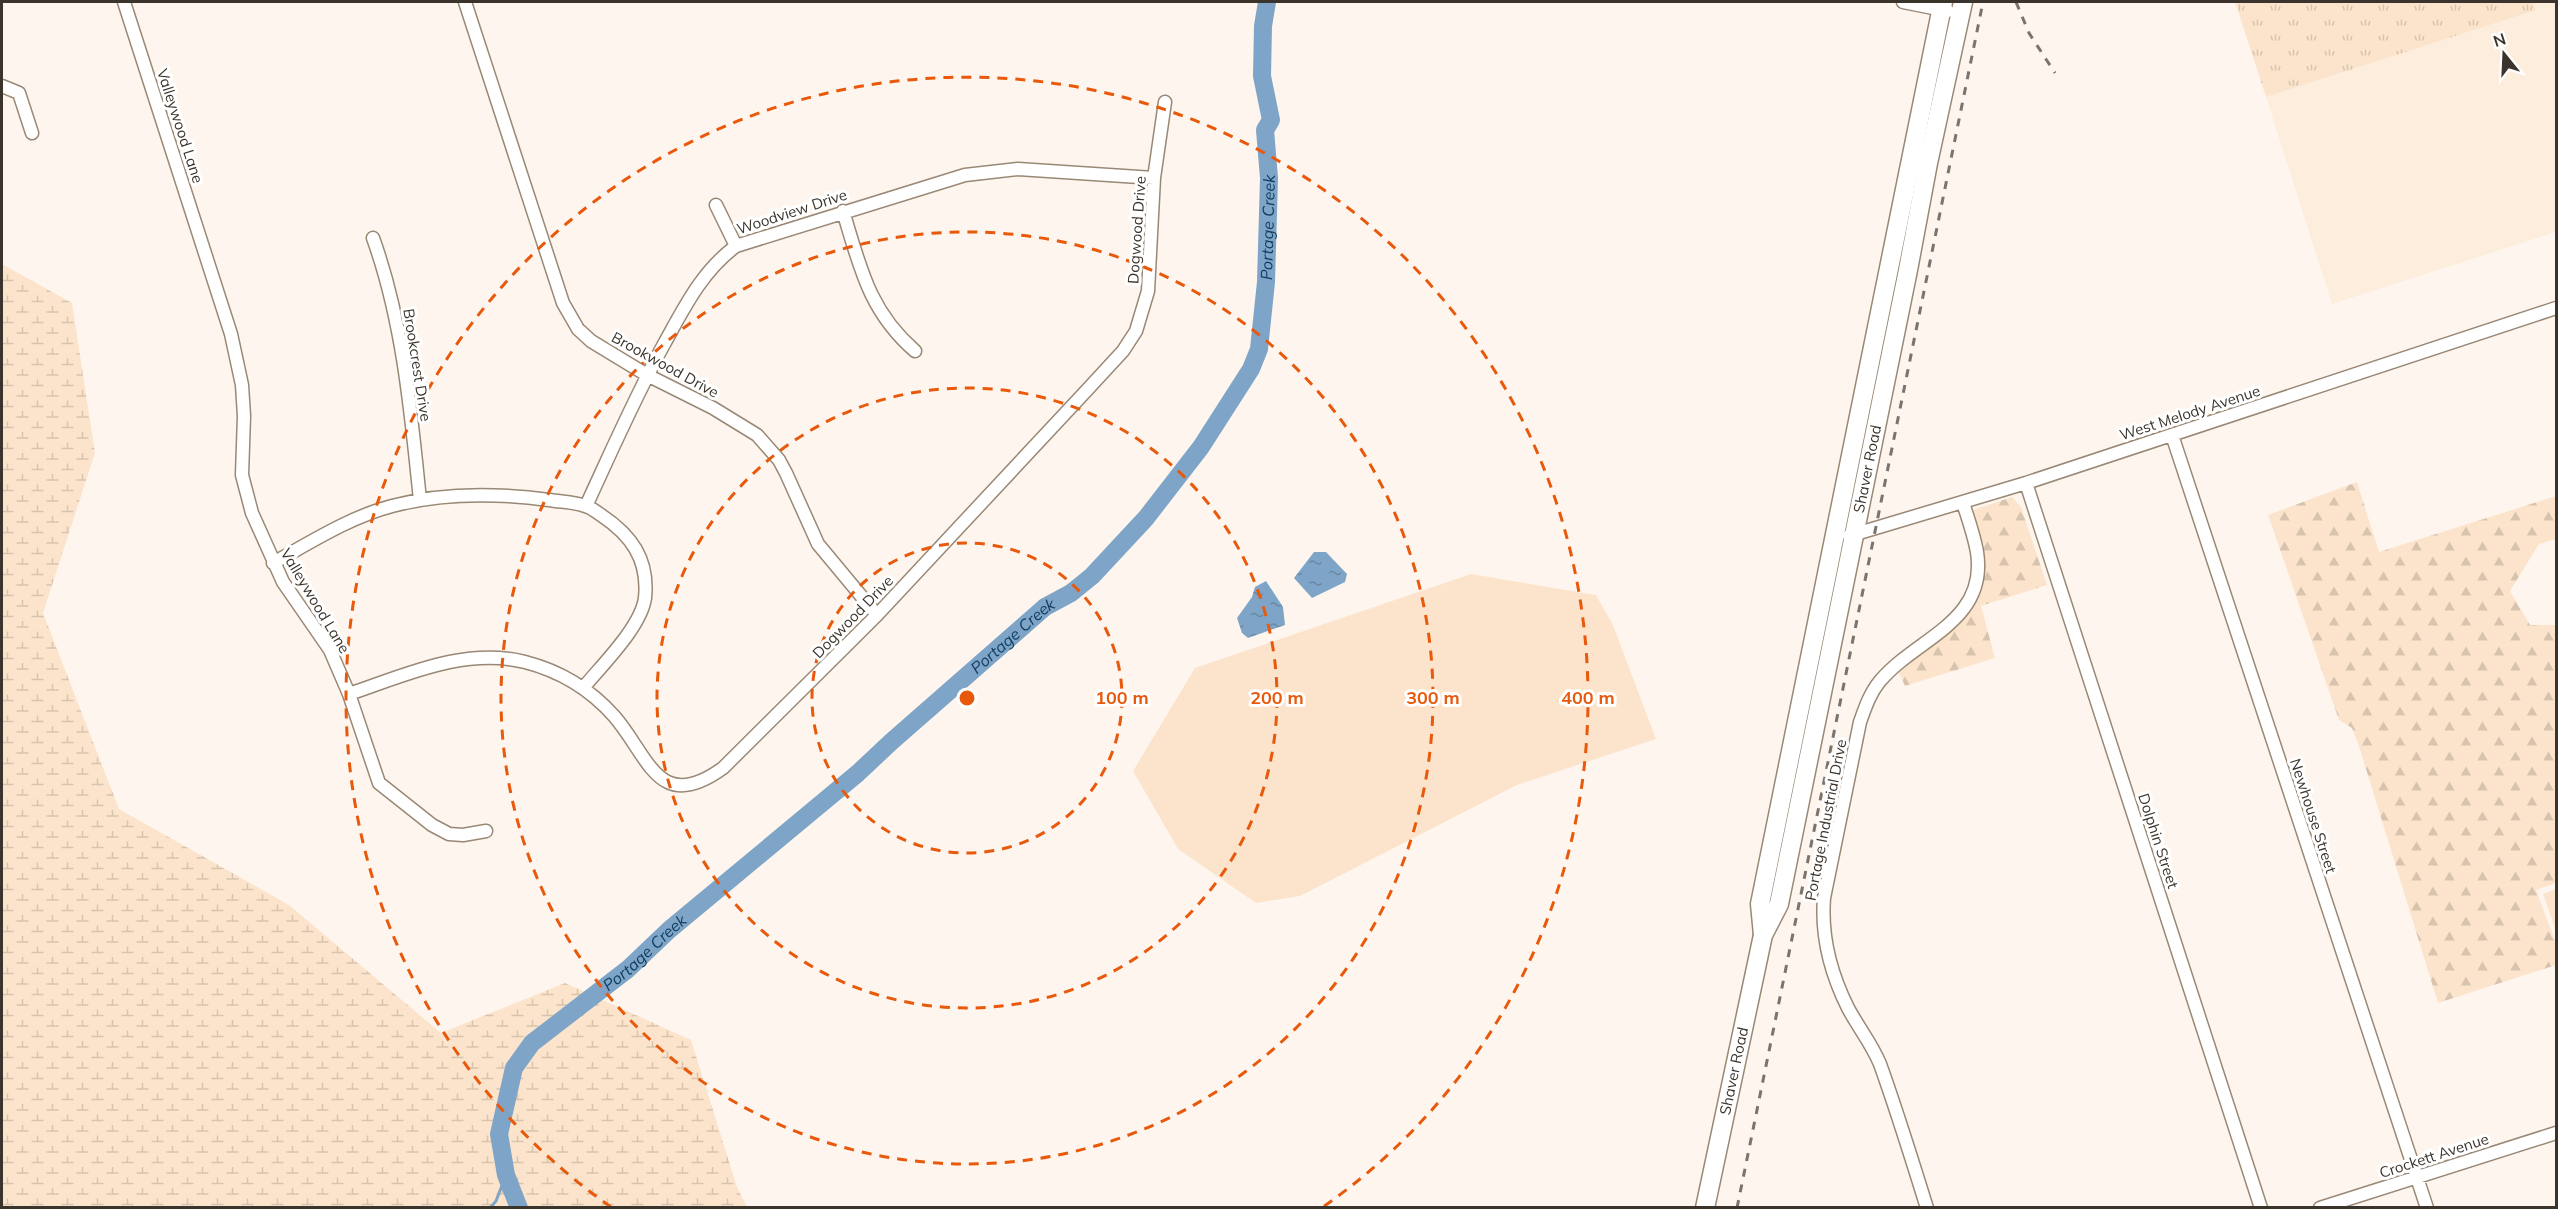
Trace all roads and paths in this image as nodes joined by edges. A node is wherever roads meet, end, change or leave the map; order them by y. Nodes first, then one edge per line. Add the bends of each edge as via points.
1 (124, 2) edge
2 (465, 2) edge
3 (1903, 2) edge
4 (1942, 5) edge
5 (1962, 8) edge
6 (2, 86) edge
7 (1165, 102) dead end
8 (32, 133) dead end
9 (1154, 178) junction
10 (716, 205) dead end
11 (843, 212) junction
12 (373, 238) dead end
13 (736, 246) junction
14 (2556, 308) edge
15 (915, 351) dead end
16 (647, 375) junction
17 (2172, 435) junction
18 (2026, 483) junction
19 (420, 500) junction
20 (1963, 503) junction
21 (586, 506) junction
22 (1854, 535) junction
23 (1832, 541) junction
24 (273, 563) junction
25 (877, 615) junction
26 (584, 687) junction
27 (349, 694) junction
28 (486, 831) dead end
29 (1762, 935) junction
30 (2556, 1133) edge
31 (2417, 1177) junction
32 (1706, 1208) edge
33 (1928, 1208) edge
34 (2261, 1208) edge
35 (2320, 1208) edge
36 (2427, 1208) edge

1 - 24 street, Valleywood Lane via 231,334 242,385 242,474 252,513
2 - 16 street, Brookwood Drive via 563,303 578,329
3 - 4 street
4 - 5 street
4 - 23 main road, Shaver Road
5 - 22 main road, Shaver Road
6 - 8 street via 19,93
7 - 9 street, Dogwood Drive
9 - 11 street, Woodview Drive via 1017,169 988,172 942,181
9 - 25 street, Dogwood Drive via 1148,291 1136,331 1123,351
10 - 13 street
11 - 13 street, Woodview Drive
11 - 15 street via 873,300 895,334
12 - 19 street, Brookcrest Drive via 399,339
13 - 16 street, Woodview Drive via 719,258 698,284
14 - 17 street, West Melody Avenue
16 - 21 street, Woodview Drive
16 - 25 street, Brookwood Drive via 757,435 786,473 818,544
17 - 18 street, West Melody Avenue
17 - 31 street, Newhouse Street
18 - 20 street, West Melody Avenue
18 - 34 street, Dolphin Street
19 - 21 street via 504,495
19 - 24 street via 390,506 353,521
20 - 22 street, West Melody Avenue
20 - 33 street, Portage Industrial Drive via 1977,550 1972,592 1957,618 1880,680 1871,694 1860,722 1822,922 1839,986 1879,1062
21 - 26 street via 622,529 634,544 645,599 629,631
22 - 23 street, West Melody Avenue
22 - 29 main road, Shaver Road via 1779,904
23 - 29 main road, Shaver Road via 1760,904
24 - 27 street, Valleywood Lane via 330,650
25 - 26 street, Dogwood Drive via 733,759 708,779 694,784 680,786 656,776 614,717
26 - 27 street, Dogwood Drive via 543,668 489,656 450,661
27 - 28 street, Valleywood Lane via 376,777 386,791 449,834
29 - 32 main road, Shaver Road
30 - 31 street, Crockett Avenue
31 - 35 street, Crockett Avenue
31 - 36 street, Newhouse Street

